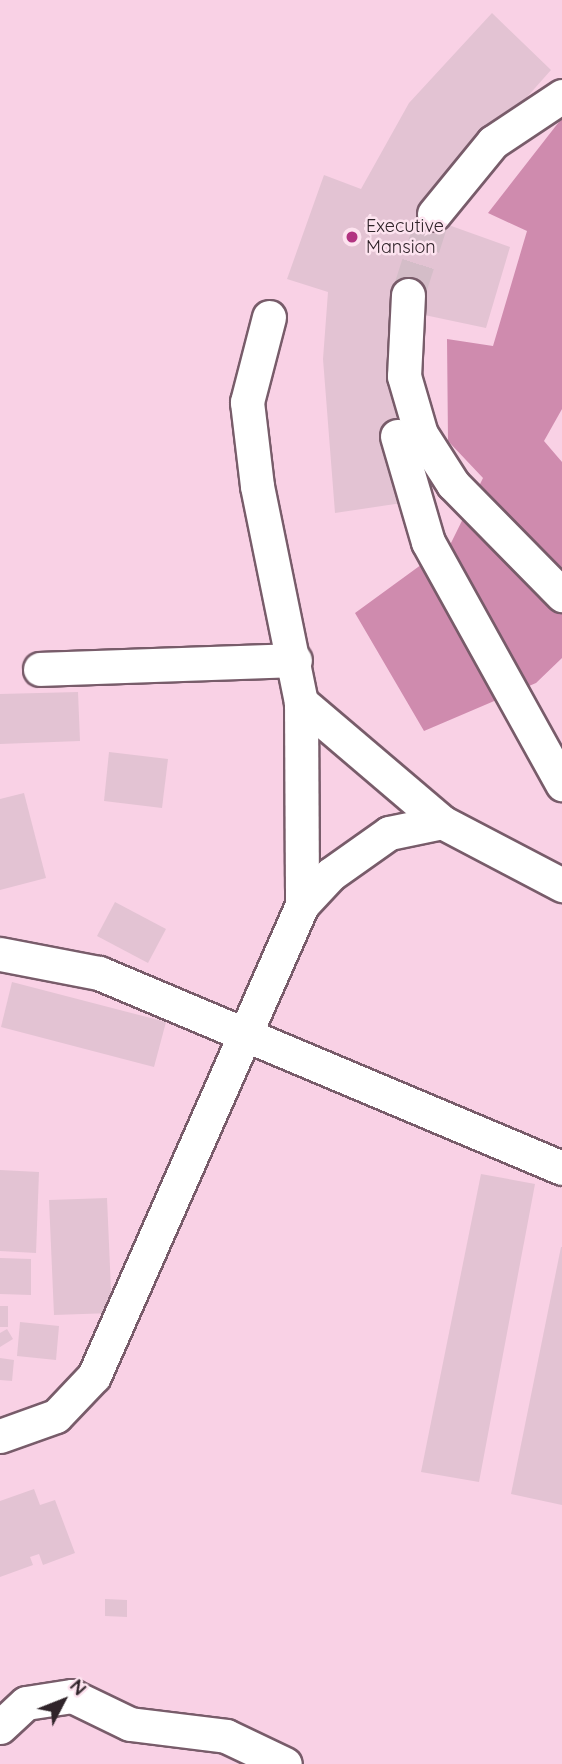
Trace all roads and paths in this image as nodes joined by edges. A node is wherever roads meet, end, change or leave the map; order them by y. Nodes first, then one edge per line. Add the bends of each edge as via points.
1 (562, 96) edge
2 (434, 214) tunnel mouth
3 (408, 295) tunnel mouth
4 (269, 317) dead end
5 (397, 436) dead end
6 (562, 595) edge
7 (295, 660) junction
8 (40, 670) dead end
9 (301, 702) junction
10 (562, 784) edge
11 (442, 822) junction
12 (562, 886) edge
13 (302, 905) junction
14 (0, 954) edge
15 (246, 1033) junction
16 (562, 1168) edge
17 (0, 1436) edge
18 (0, 1727) edge
19 (285, 1764) edge

1 - 2 lane via 494,142
3 - 6 lane via 404,376 421,434 453,484
4 - 7 lane via 247,402 257,486
5 - 10 lane via 428,542
7 - 8 lane
7 - 9 lane
9 - 11 lane
9 - 13 lane
11 - 12 lane
11 - 13 lane via 388,833 331,874
13 - 15 lane
14 - 15 lane via 80,967
15 - 16 lane
15 - 17 lane via 94,1376 56,1416
18 - 19 lane via 26,1703 72,1696 130,1724 226,1736

